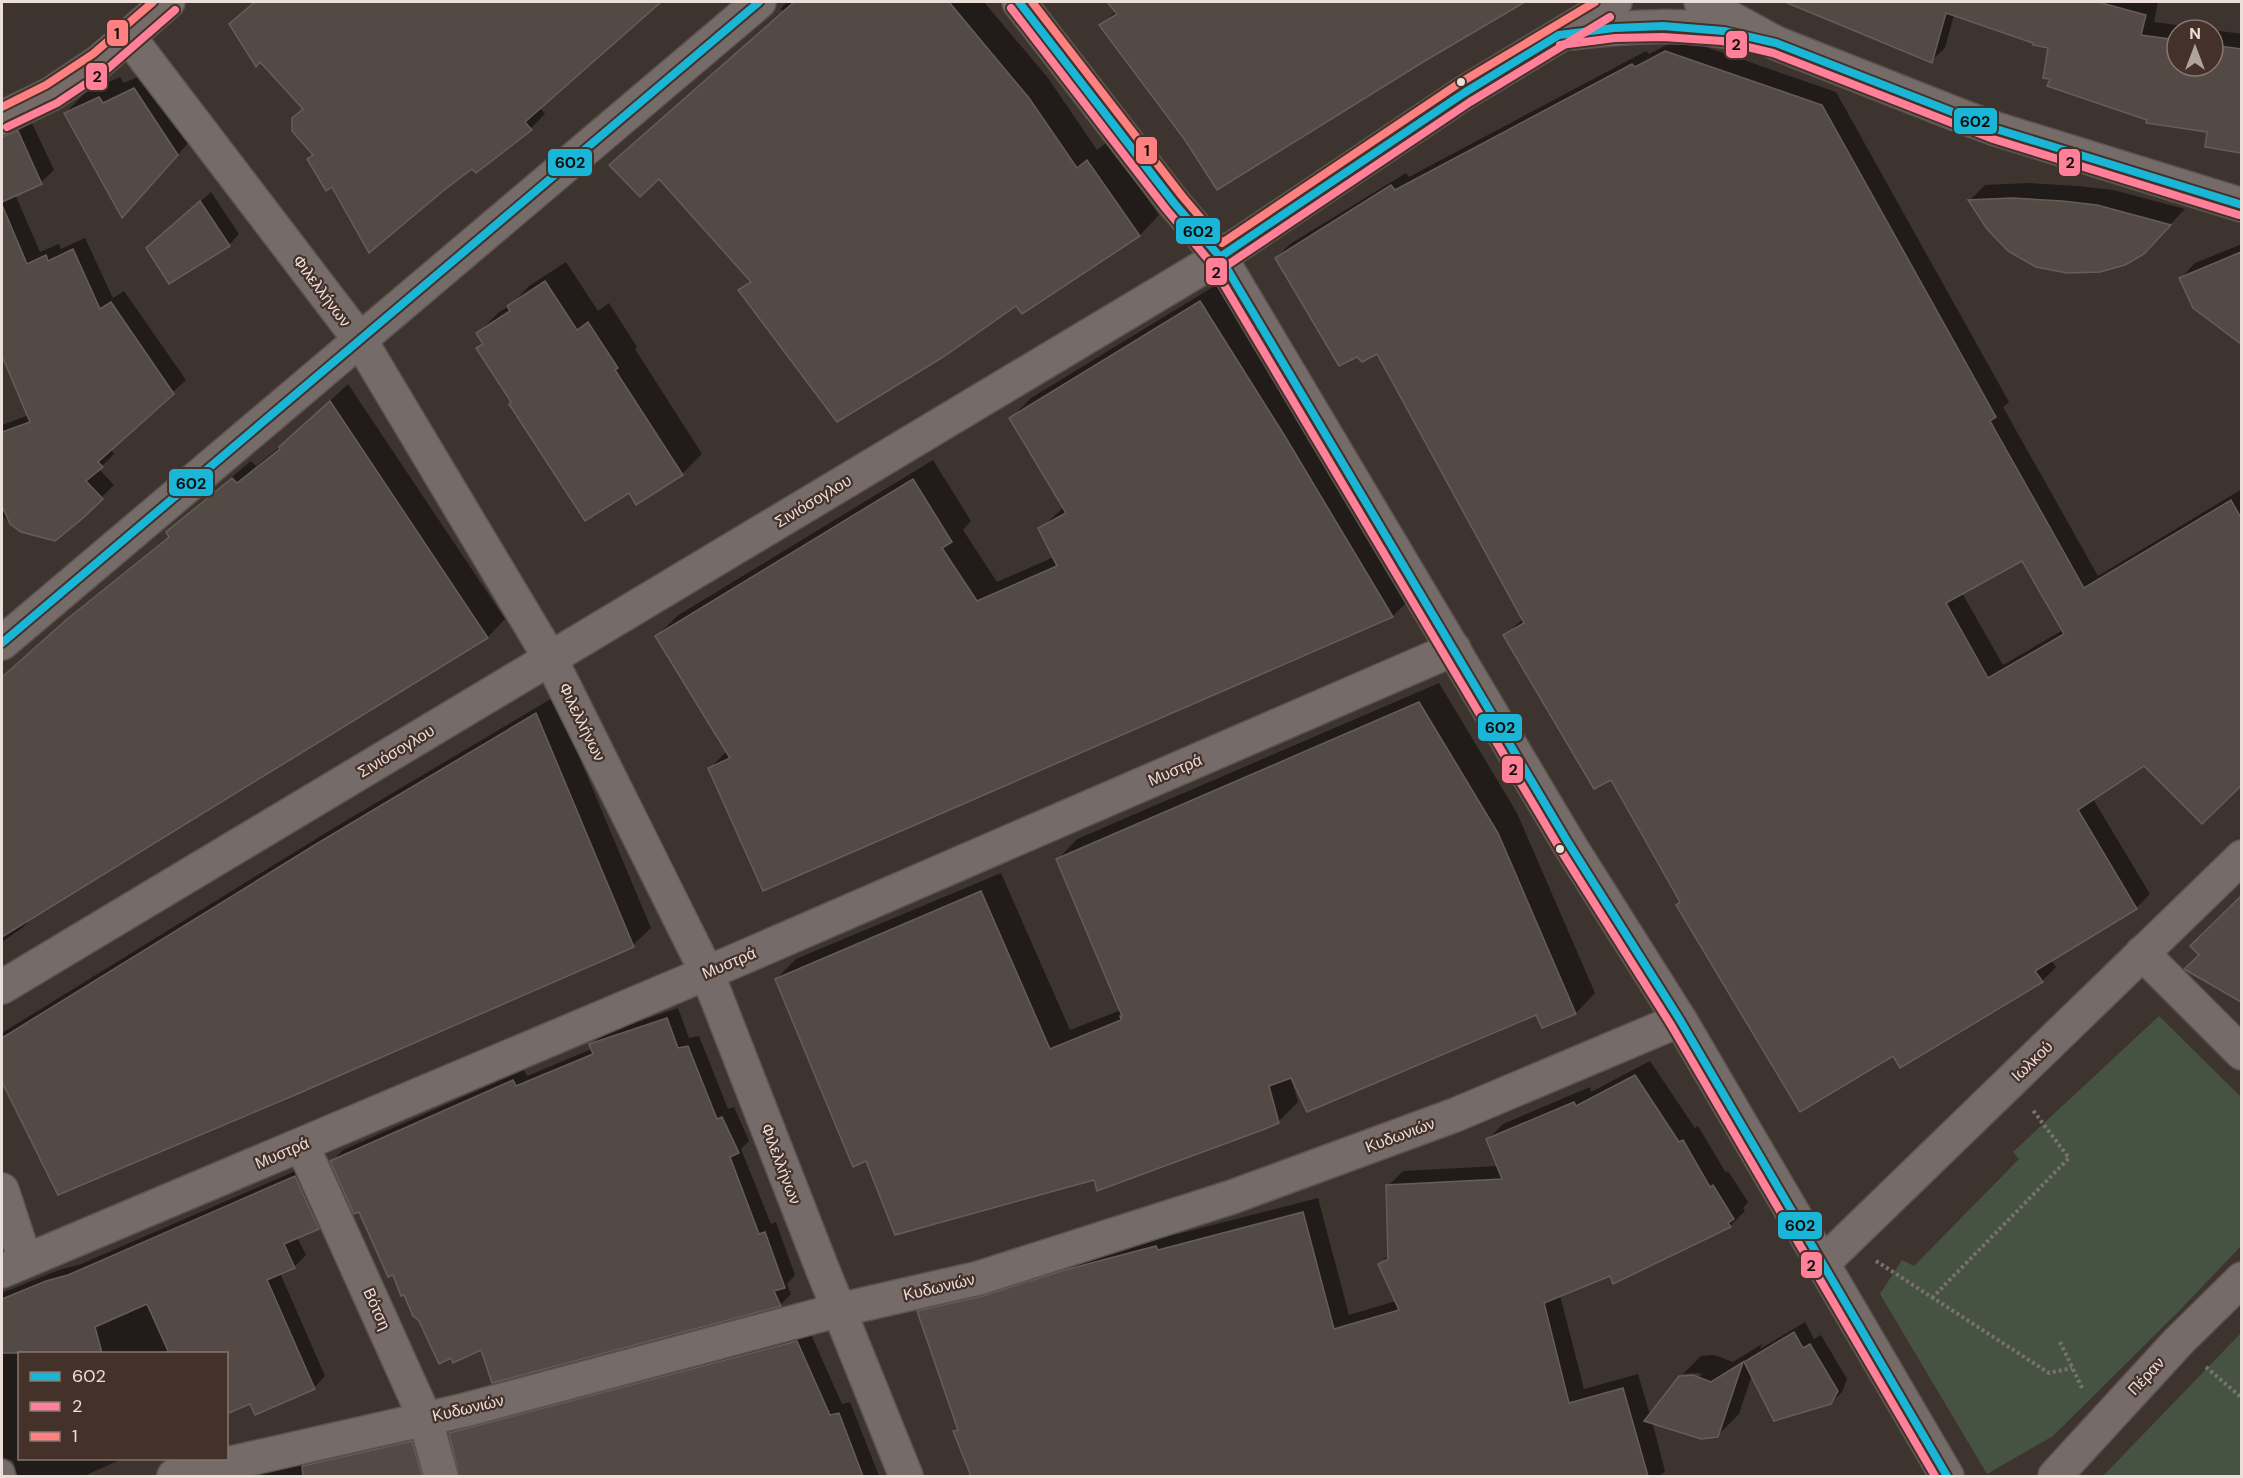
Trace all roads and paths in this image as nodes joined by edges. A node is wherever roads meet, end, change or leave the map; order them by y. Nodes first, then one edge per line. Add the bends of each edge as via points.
1 (168, 2) edge
2 (759, 2) edge
3 (1019, 2) edge
4 (1615, 2) edge
5 (1701, 2) edge
6 (1559, 35) junction
7 (129, 37) junction
8 (1776, 43) junction
9 (2, 118) edge
10 (2241, 205) edge
11 (1220, 257) junction
12 (360, 340) junction
13 (4, 631) edge
14 (1454, 649) junction
15 (550, 658) junction
16 (2241, 857) edge
17 (2142, 953) junction
18 (707, 973) junction
19 (2, 987) edge
20 (1680, 1020) junction
21 (2241, 1053) edge
22 (2011, 1081) junction
23 (302, 1145) junction
24 (2, 1190) edge
25 (1846, 1241) junction
26 (1822, 1264) junction
27 (13, 1265) edge
28 (2241, 1279) edge
29 (1932, 1298) junction
30 (839, 1310) junction
31 (2060, 1342) dead end
32 (2178, 1342) junction
33 (2072, 1368) junction
34 (2241, 1398) edge
35 (425, 1418) junction
36 (2100, 1426) junction
37 (2, 1472) edge
38 (3, 1476) edge
39 (174, 1476) edge
40 (441, 1476) edge
41 (906, 1476) edge
42 (1947, 1476) edge
43 (2055, 1476) edge

1 - 7 street
2 - 12 street
3 - 11 street
4 - 6 street, Σινιόσογλου
5 - 8 street
6 - 8 street via 1663,26 1724,30
6 - 11 street, Σινιόσογλου via 1464,93
7 - 9 street via 51,94
7 - 12 street, Φιλελλήνων
8 - 10 street via 1996,129
11 - 14 street
11 - 15 street, Σινιόσογλου
12 - 13 street
12 - 15 street, Φιλελλήνων
14 - 18 street, Μυστρά
14 - 20 street via 1569,844
15 - 18 street, Φιλελλήνων
15 - 19 street, Σινιόσογλου
16 - 17 street, Ιωλκού
17 - 21 street
17 - 22 street, Ιωλκού
18 - 23 street, Μυστρά
18 - 30 street, Φιλελλήνων
20 - 26 street
20 - 30 street, Κυδωνιών via 1455,1115 1233,1197 979,1278
22 - 25 street, Ιωλκού
22 - 29 path via 2069,1158
23 - 27 street, Μυστρά
23 - 35 street, Βότση
24 - 27 street
25 - 26 street, Ιωλκού
25 - 29 path
26 - 42 street
28 - 32 street, Πέραν
29 - 33 path via 2049,1374
30 - 35 street, Κυδωνιών
30 - 41 street, Φιλελλήνων
31 - 33 path
32 - 34 path
32 - 36 street, Πέραν
33 - 36 path
35 - 39 street, Κυδωνιών
35 - 40 street, Βότση
36 - 43 street, Πέραν
37 - 38 street

